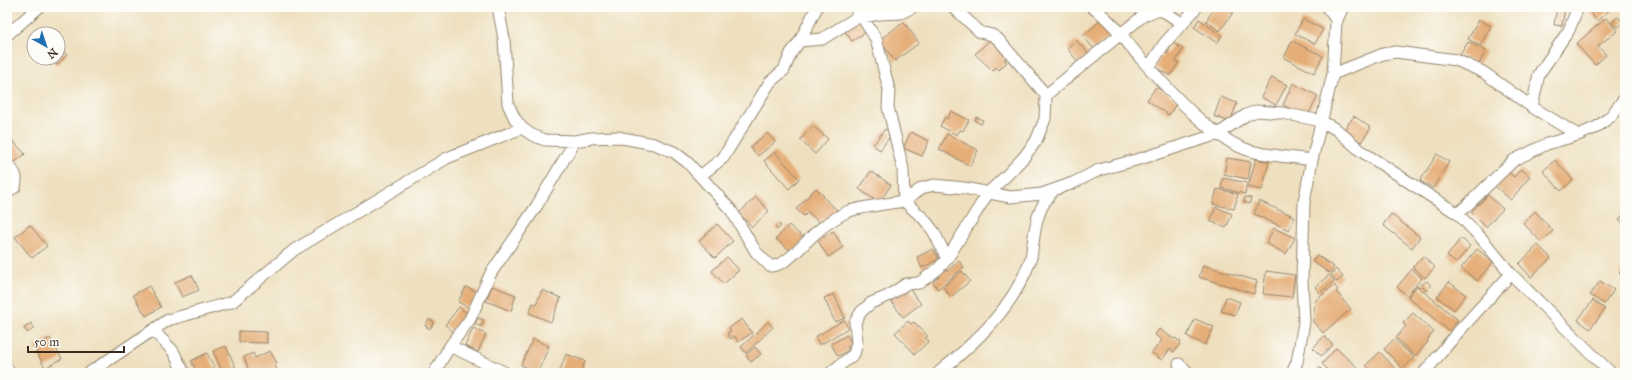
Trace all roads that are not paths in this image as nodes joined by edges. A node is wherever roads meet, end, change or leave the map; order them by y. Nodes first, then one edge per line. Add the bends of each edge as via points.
1 (39, 7) edge
2 (498, 7) edge
3 (817, 7) edge
4 (854, 7) edge
5 (913, 7) edge
6 (953, 7) edge
7 (1092, 7) edge
8 (1197, 7) edge
9 (1327, 7) edge
10 (1343, 7) edge
11 (1578, 7) edge
12 (862, 17) junction
13 (1337, 21) junction
14 (1183, 24) junction
15 (1121, 32) junction
16 (7, 35) edge
17 (800, 41) junction
18 (1149, 66) junction
19 (1333, 74) junction
20 (1046, 96) junction
21 (1625, 98) edge
22 (1532, 107) junction
23 (1321, 122) junction
24 (522, 128) junction
25 (1218, 134) junction
26 (1578, 135) junction
27 (575, 140) junction
28 (1312, 160) junction
29 (7, 164) edge
30 (700, 176) junction
31 (1054, 190) junction
32 (7, 192) edge
33 (988, 193) junction
34 (904, 201) junction
35 (1458, 214) junction
36 (947, 259) junction
37 (1511, 274) junction
38 (152, 330) junction
39 (450, 346) junction
40 (1179, 364) dead end
41 (7, 368) edge
42 (9, 373) edge
43 (89, 373) edge
44 (184, 373) edge
45 (434, 373) edge
46 (506, 373) edge
47 (830, 373) edge
48 (938, 373) edge
49 (1189, 373) edge
50 (1292, 373) edge
51 (1424, 373) edge
52 (1611, 373) edge

1 - 16 street
2 - 24 street via 504,39 508,104 514,119
3 - 17 street
4 - 12 street
5 - 12 street via 900,14
6 - 20 street via 980,32 998,39
7 - 15 street
8 - 14 street
9 - 13 street
10 - 13 street
11 - 22 street via 1569,30 1539,74
12 - 17 street via 856,18 822,39
12 - 34 street via 876,39 889,89 888,107 903,168
13 - 19 street
14 - 15 street via 1165,12 1157,10 1144,14
14 - 18 street via 1164,44
15 - 18 street
15 - 20 street
17 - 30 street via 791,53 784,70 770,82 723,158
18 - 25 street
19 - 22 street via 1389,53 1428,55 1456,60 1483,72
19 - 23 street
20 - 33 street via 1044,119 1036,141 1014,169
21 - 26 street via 1610,117 1597,127
22 - 26 street
23 - 25 street via 1282,113 1256,111
23 - 28 street
23 - 35 street via 1337,130 1361,151
24 - 27 street via 545,140
24 - 38 street via 447,158 375,200 294,250 232,302 168,320
25 - 28 street via 1233,144 1252,151
25 - 31 street via 1099,170
26 - 35 street via 1547,144 1514,160
27 - 30 street via 617,137 654,144 674,152
27 - 39 street via 536,208 491,273 470,318
28 - 50 street via 1304,202 1304,322 1297,362
29 - 32 street via 14,171 17,180 14,187
30 - 34 street via 731,210 756,252 770,266 775,267 801,248 818,231 848,212
31 - 33 street via 1042,194 1010,197
31 - 48 street via 1040,210 1030,260 1020,283 1004,308 980,336
33 - 34 street via 934,185 922,188
33 - 36 street
34 - 36 street via 924,218
35 - 37 street
36 - 47 street via 919,283 906,284 871,303 861,312 855,322 857,343 854,354
37 - 51 street via 1459,330
37 - 52 street
38 - 43 street
38 - 44 street via 173,351
39 - 45 street
39 - 46 street
40 - 49 street
41 - 42 street

